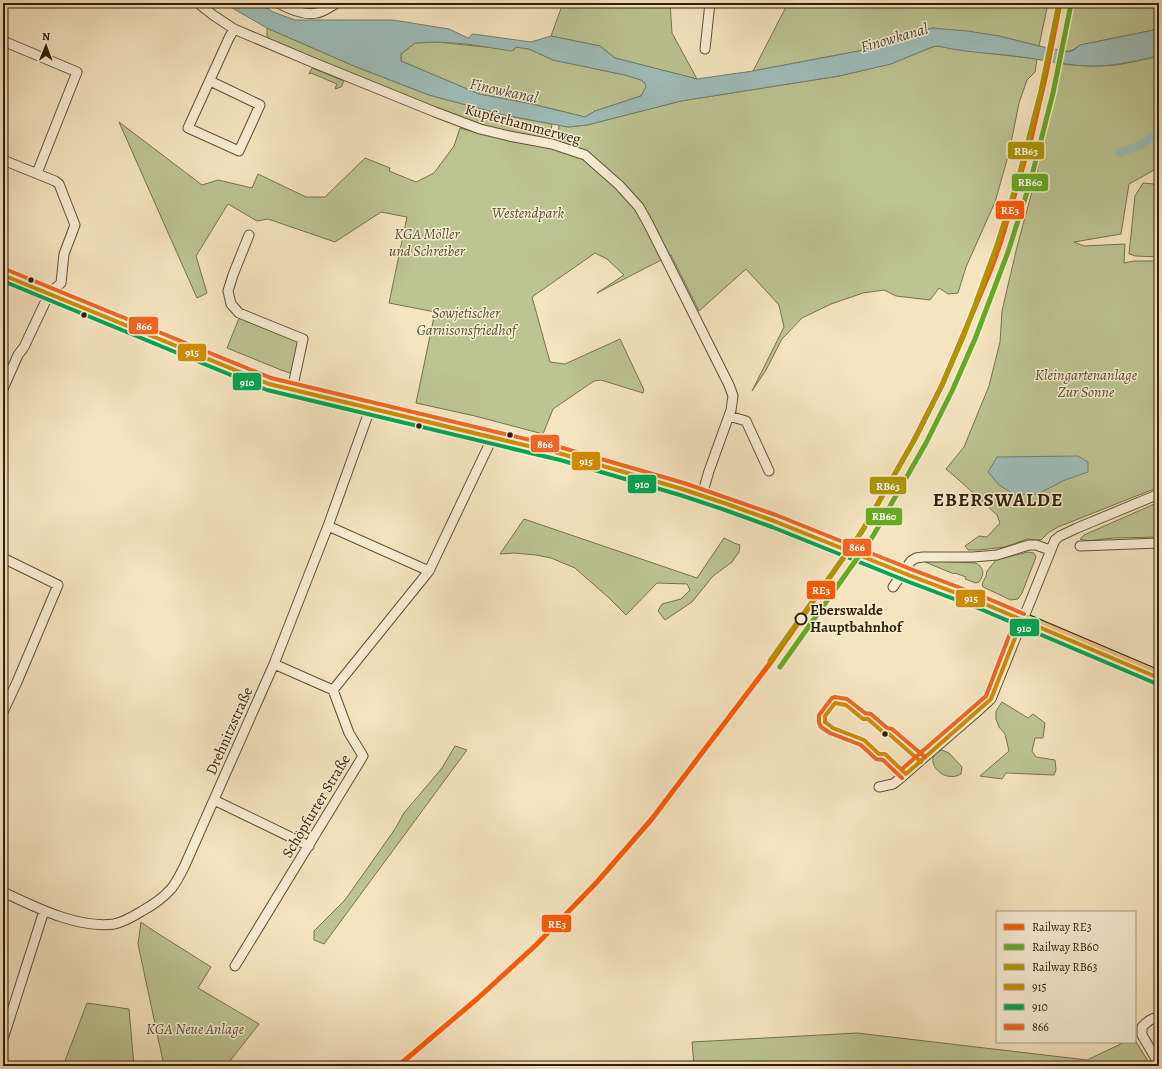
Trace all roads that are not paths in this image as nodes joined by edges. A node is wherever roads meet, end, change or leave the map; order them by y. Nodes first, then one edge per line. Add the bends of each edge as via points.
1 (198, 3) edge
2 (278, 3) edge
3 (337, 3) edge
4 (710, 3) edge
5 (234, 29) junction
6 (3, 41) edge
7 (705, 49) dead end
8 (210, 81) junction
9 (3, 160) edge
10 (37, 173) junction
11 (249, 235) dead end
12 (3, 275) edge
13 (49, 294) junction
14 (3, 388) edge
15 (292, 390) junction
16 (370, 409) junction
17 (729, 416) junction
18 (490, 436) junction
19 (769, 471) dead end
20 (1159, 494) edge
21 (702, 495) junction
22 (328, 526) junction
23 (1159, 543) edge
24 (1080, 546) dead end
25 (1050, 550) junction
26 (3, 558) edge
27 (429, 571) junction
28 (893, 587) dead end
29 (1022, 620) junction
30 (274, 664) junction
31 (1159, 678) edge
32 (332, 690) junction
33 (3, 712) edge
34 (880, 787) dead end
35 (214, 800) junction
36 (309, 846) junction
37 (3, 892) edge
38 (44, 911) junction
39 (235, 966) dead end
40 (1159, 1018) edge
41 (5, 1033) edge
42 (1159, 1064) edge

1 - 5 street, Kupferhammerweg
2 - 3 street via 290,10 304,13 317,13
4 - 7 street
5 - 8 street
5 - 17 street, Kupferhammerweg via 480,129 552,144 585,155 593,161 639,207 649,225 729,385 733,396
6 - 10 street via 78,72
8 - 8 street via 188,128 239,151 260,105
9 - 10 street
10 - 13 street via 59,184 75,225 64,254 61,283
11 - 15 street via 232,275 228,292 231,304 239,313 303,339
12 - 13 main road
13 - 14 street
13 - 15 main road via 269,384
15 - 16 main road
16 - 18 main road
16 - 22 street, Drehnitzstraße
17 - 19 street via 746,421
17 - 21 street, Kupferhammerweg
18 - 21 main road via 599,464
18 - 27 street via 488,447
20 - 25 street via 1060,536
21 - 29 main road, bridge
22 - 27 street
22 - 30 street, Drehnitzstraße
23 - 24 street
25 - 28 street via 1029,545 997,554 973,557 916,558
25 - 29 street
26 - 33 street via 58,585
27 - 32 street
29 - 31 main road
29 - 34 street via 991,699 897,781
30 - 32 street
30 - 35 street, Drehnitzstraße
32 - 36 street, Schöpfurter Straße via 349,733 363,756
35 - 36 street
35 - 38 street, Drehnitzstraße via 172,888 147,909 115,924 96,925
36 - 39 street, Schöpfurter Straße
37 - 38 street, Drehnitzstraße
38 - 41 street
40 - 42 street via 1148,1021 1142,1027 1142,1035

